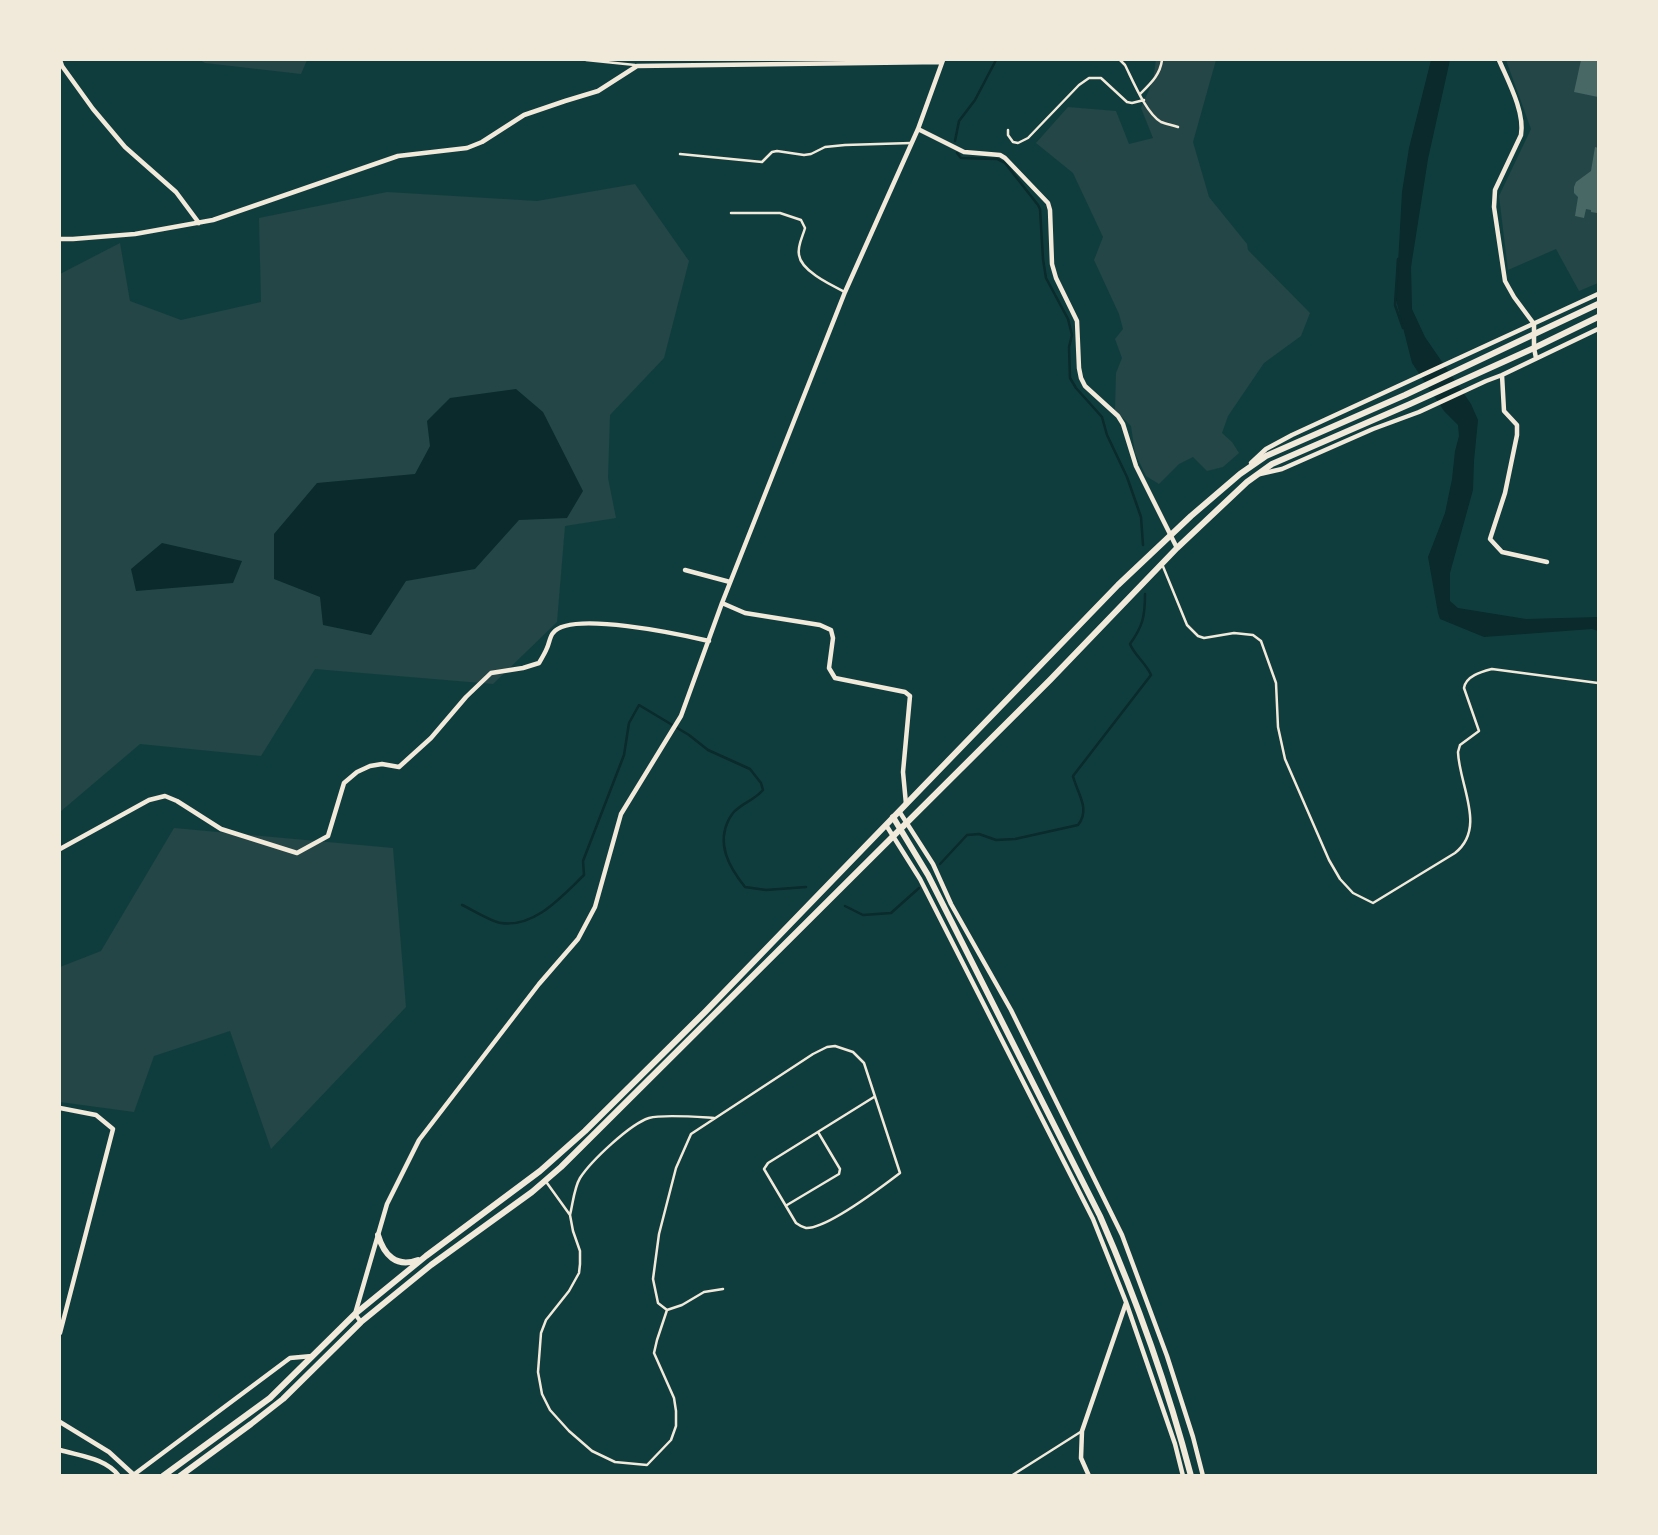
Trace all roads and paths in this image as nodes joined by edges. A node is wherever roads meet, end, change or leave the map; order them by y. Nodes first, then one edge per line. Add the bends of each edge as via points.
1 (60, 60) edge
2 (586, 60) edge
3 (1120, 60) edge
4 (1162, 60) edge
5 (1500, 60) edge
6 (881, 61) edge
7 (943, 61) edge
8 (755, 62) edge
9 (637, 66) junction
10 (1140, 94) junction
11 (1143, 100) junction
12 (1178, 127) dead end
13 (918, 129) junction
14 (1008, 130) dead end
15 (911, 143) junction
16 (680, 154) dead end
17 (731, 213) dead end
18 (199, 223) junction
19 (60, 239) edge
20 (845, 292) junction
21 (1598, 293) edge
22 (1598, 304) edge
23 (1598, 317) edge
24 (1534, 324) junction
25 (1598, 329) edge
26 (1533, 335) junction
27 (1534, 348) junction
28 (1536, 358) junction
29 (1502, 375) junction
30 (1240, 474) junction
31 (1255, 475) junction
32 (1170, 535) junction
33 (1177, 548) junction
34 (1547, 562) dead end
35 (1162, 564) junction
36 (685, 570) dead end
37 (730, 582) junction
38 (722, 603) junction
39 (709, 641) junction
40 (1598, 683) edge
41 (906, 804) junction
42 (900, 811) junction
43 (893, 817) junction
44 (907, 822) junction
45 (886, 825) junction
46 (901, 829) junction
47 (894, 836) junction
48 (60, 849) edge
49 (874, 1097) junction
50 (60, 1108) edge
51 (714, 1118) junction
52 (818, 1132) junction
53 (545, 1180) junction
54 (786, 1206) junction
55 (569, 1215) junction
56 (378, 1235) junction
57 (426, 1256) junction
58 (723, 1289) dead end
59 (1143, 1291) junction
60 (1129, 1300) junction
61 (667, 1310) junction
62 (355, 1314) junction
63 (361, 1322) junction
64 (60, 1333) edge
65 (312, 1356) junction
66 (60, 1422) edge
67 (1082, 1431) junction
68 (60, 1450) edge
69 (119, 1475) edge
70 (134, 1475) edge
71 (163, 1475) edge
72 (180, 1475) edge
73 (1011, 1475) edge
74 (1088, 1475) edge
75 (1183, 1475) edge
76 (1191, 1475) edge
77 (1203, 1475) edge

1 - 18 street via 125,147 176,192
2 - 9 lane
3 - 10 lane
4 - 10 lane via 1154,81
5 - 24 street via 1522,128 1495,190 1494,207 1505,281
6 - 7 street
6 - 8 street
7 - 13 street
8 - 9 street
9 - 18 street via 598,92 524,115 467,148 398,156
10 - 11 lane
11 - 12 lane via 1154,116
11 - 14 lane via 1127,102 1101,78 1089,78 1028,138 1013,142
13 - 15 street
13 - 32 street via 964,152 1000,155 1048,203 1052,264 1077,321 1081,378 1123,424 1136,466
15 - 16 lane via 825,147 804,155 777,151 762,162
15 - 20 street
17 - 20 lane via 780,213 801,220 806,228 799,247 801,261 809,271
18 - 19 street via 135,234
20 - 37 street
21 - 24 street
22 - 26 main road
23 - 27 main road
24 - 26 street
24 - 30 street via 1266,449
25 - 28 street
26 - 27 street
26 - 30 main road via 1266,456
27 - 28 street
27 - 31 main road
28 - 29 street
29 - 31 street via 1282,469
29 - 34 street via 1504,411 1517,425 1517,435 1490,539 1502,552
30 - 32 main road
31 - 33 main road
32 - 33 street
32 - 41 main road
33 - 35 main road
35 - 40 lane via 1187,625 1198,636 1234,633 1261,641 1276,683 1285,759 1340,879 1353,893 1373,903 1466,842 1471,815 1458,752 1460,745 1479,731 1464,688 1470,678 1492,669
35 - 44 main road
36 - 37 street
37 - 38 street
38 - 39 street
38 - 41 street via 745,613 831,630 829,668 835,678 910,696 903,772
39 - 48 street via 651,628 564,625 553,632 539,663 491,673 399,767 370,766 344,783 328,836 297,853 221,830 165,796 149,800
39 - 56 street via 681,716 621,814 595,907 578,939 419,1140 387,1204
41 - 42 main road
42 - 43 main road
42 - 44 street
43 - 45 main road
43 - 46 main road
44 - 46 main road
44 - 59 street via 1011,1010 1122,1235
45 - 47 street
45 - 57 main road via 585,1131 531,1178
46 - 47 main road
46 - 60 main road via 1100,1216
47 - 53 main road
47 - 60 street via 1093,1219
49 - 51 lane via 859,1057 845,1048 828,1047
49 - 52 lane
49 - 54 lane via 900,1174 860,1203 808,1228 796,1223
50 - 64 street via 96,1115 113,1129
51 - 55 lane via 651,1117 621,1134 579,1181
51 - 61 lane via 691,1134 676,1168 659,1234 653,1279 658,1303
52 - 54 lane via 764,1169
52 - 54 lane via 839,1174
53 - 55 lane
53 - 63 main road
55 - 61 lane via 580,1251 579,1273 546,1320 538,1373 550,1410 592,1451 615,1462 647,1465 671,1440 676,1426 674,1398 654,1353
56 - 57 main road via 391,1258 403,1263
56 - 62 street
57 - 62 main road
58 - 61 lane via 704,1292
59 - 60 street
59 - 77 street
60 - 67 street
60 - 75 street
60 - 76 main road via 1163,1381
62 - 63 street
62 - 65 main road
63 - 72 main road via 283,1399
65 - 70 street via 290,1358
65 - 71 main road via 270,1398
66 - 70 street via 110,1451
67 - 73 lane
67 - 74 street via 1081,1458
68 - 69 street via 111,1466

